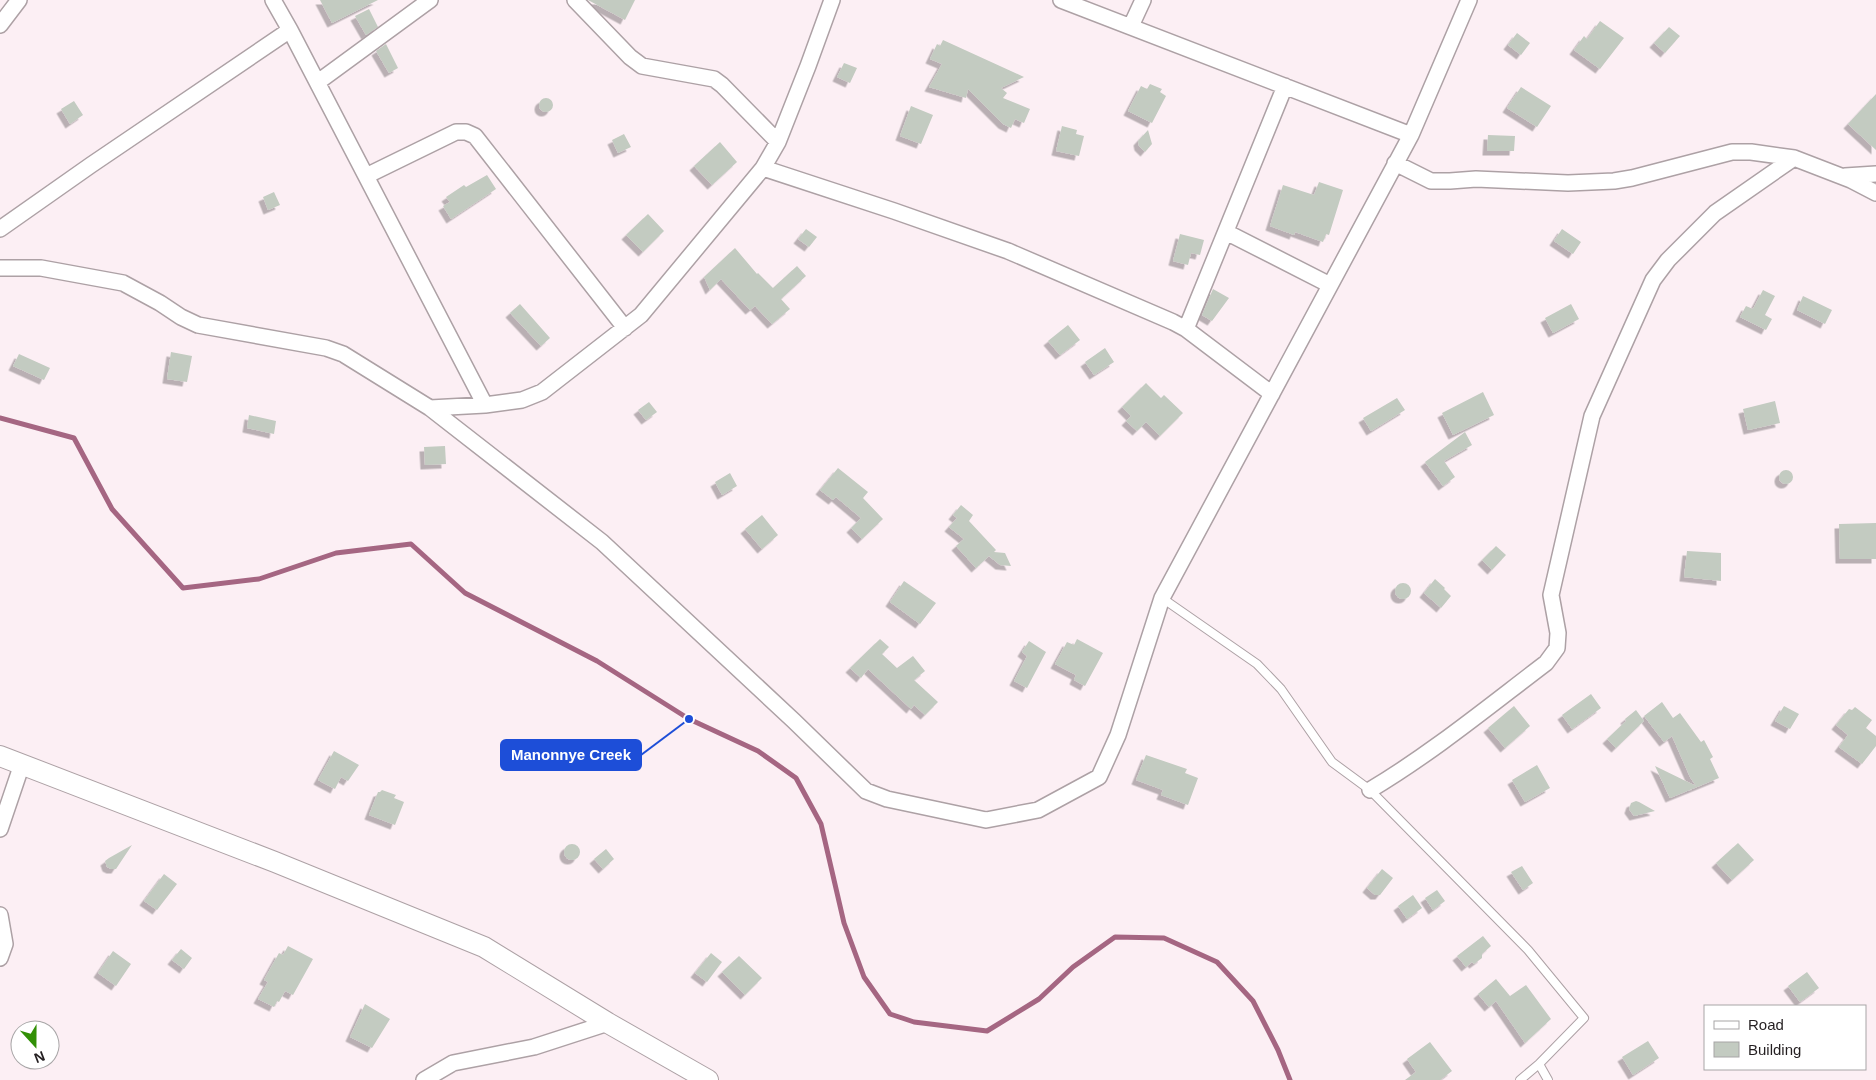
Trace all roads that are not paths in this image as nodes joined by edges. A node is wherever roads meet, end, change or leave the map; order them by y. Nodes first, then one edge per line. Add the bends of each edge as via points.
1 (19, 0) edge
2 (273, 0) edge
3 (430, 0) edge
4 (575, 0) edge
5 (832, 0) edge
6 (1061, 0) edge
7 (1143, 0) edge
8 (1469, 0) edge
9 (0, 25) edge
10 (1131, 26) junction
11 (290, 30) junction
12 (318, 82) junction
13 (1285, 86) junction
14 (1411, 135) junction
15 (778, 142) junction
16 (1794, 158) junction
17 (1395, 163) junction
18 (763, 168) junction
19 (1876, 174) edge
20 (366, 176) junction
21 (1842, 176) junction
22 (1876, 193) edge
23 (0, 228) edge
24 (1226, 232) junction
25 (0, 268) edge
26 (1330, 284) junction
27 (625, 328) junction
28 (1186, 329) junction
29 (1272, 394) junction
30 (485, 405) junction
31 (430, 408) junction
32 (1162, 598) junction
33 (0, 756) edge
34 (22, 764) junction
35 (1370, 790) junction
36 (0, 829) edge
37 (0, 915) edge
38 (0, 958) edge
39 (608, 1023) junction
40 (1539, 1064) junction
41 (424, 1080) edge
42 (708, 1080) edge
43 (1520, 1080) edge
44 (1548, 1080) edge

1 - 9 street
2 - 11 street
3 - 12 street
4 - 15 street via 642,66 714,79
5 - 15 street
6 - 10 street
7 - 10 street
8 - 14 street
10 - 13 street
11 - 12 street
11 - 23 street
12 - 20 street
13 - 14 street
13 - 24 street
14 - 17 street
15 - 18 street
16 - 17 street via 1732,152 1632,178 1568,183 1476,179 1431,181
16 - 21 street
16 - 35 street via 1715,213 1668,260 1653,280 1592,416 1583,447 1551,595 1558,633 1557,648 1546,663 1446,740
17 - 26 street
18 - 27 street via 641,315
18 - 28 street via 1008,251
19 - 21 street
20 - 27 street via 456,132 475,136
20 - 30 street
21 - 22 street
24 - 26 street
24 - 28 street
25 - 31 street via 41,268 123,283 198,325 326,348 343,354
26 - 29 street
27 - 30 street via 542,392 522,400
28 - 29 street
29 - 32 street
30 - 31 street
31 - 32 street via 602,542 866,791 887,799 986,820 1038,810 1099,777 1118,735
32 - 35 lane via 1257,664 1282,689 1332,762
33 - 34 street
34 - 36 street
34 - 39 street via 484,947
35 - 40 lane via 1528,950 1584,1018
37 - 38 street via 5,944
39 - 41 street via 534,1047 453,1063
39 - 42 street
40 - 43 lane
40 - 44 lane

